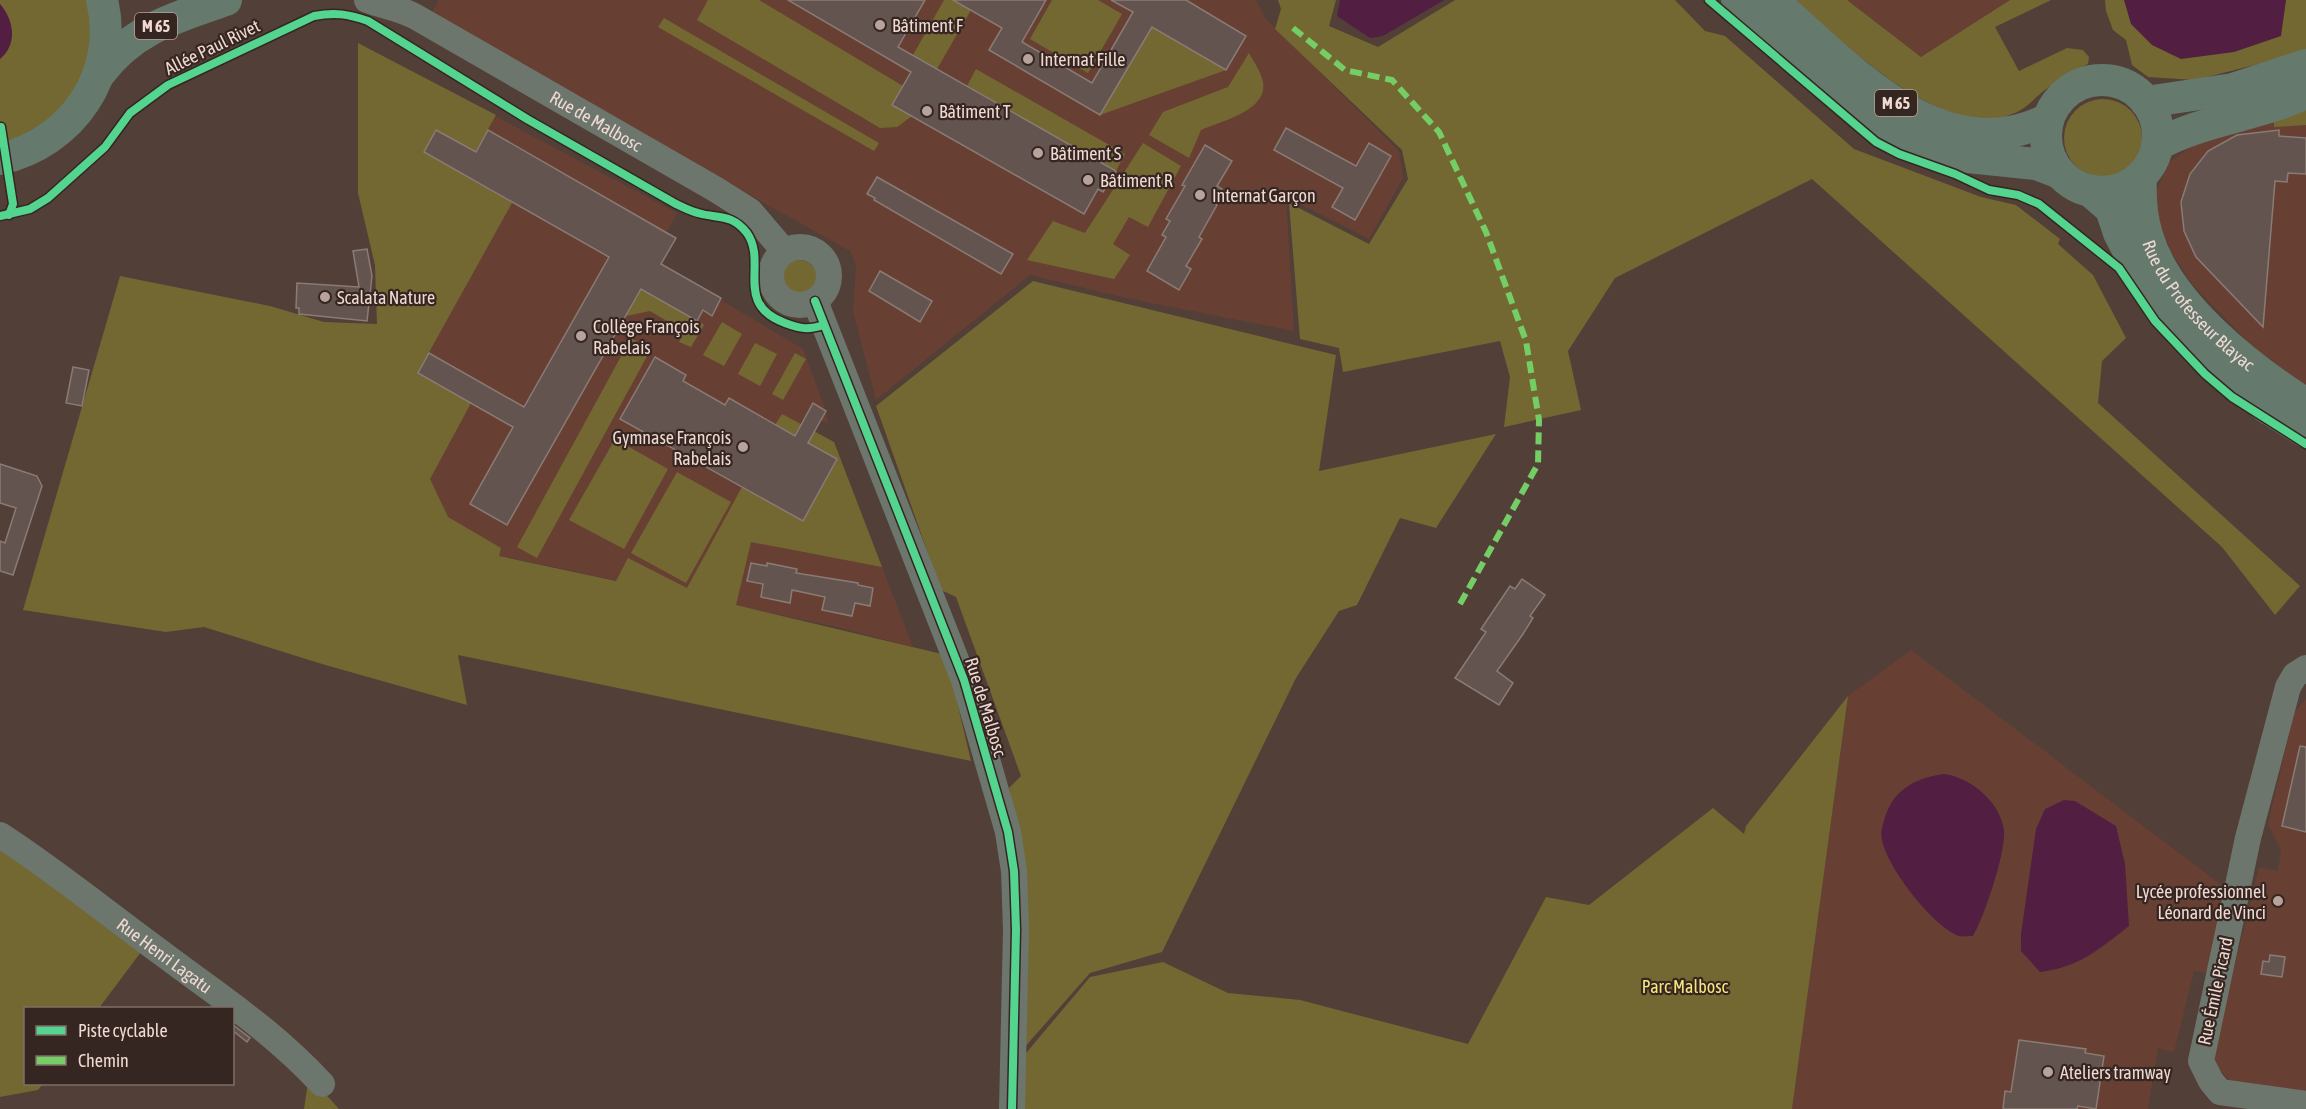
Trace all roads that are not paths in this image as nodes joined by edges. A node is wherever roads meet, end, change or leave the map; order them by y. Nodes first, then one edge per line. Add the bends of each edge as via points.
1 (102, 0) edge
2 (226, 0) edge
3 (367, 0) edge
4 (1737, 0) edge
5 (1772, 0) edge
6 (394, 3) edge
7 (2306, 65) edge
8 (99, 74) junction
9 (2306, 93) edge
10 (2146, 102) junction
11 (2048, 119) junction
12 (2157, 145) junction
13 (0, 159) edge
14 (2060, 173) junction
15 (2141, 176) junction
16 (2089, 190) junction
17 (784, 251) junction
18 (815, 301) junction
19 (2306, 404) edge
20 (2306, 432) edge
21 (2306, 668) edge
22 (0, 835) edge
23 (322, 1083) dead end
24 (2306, 1104) edge
25 (1012, 1109) edge

1 - 8 main road via 106,38
2 - 8 main road, M 65 via 136,36
3 - 6 street, Rue de Malbosc via 381,6
4 - 14 main road, M 65 via 1876,122 1914,144 1968,157 2036,164
5 - 11 main road, M 65 via 1877,90 1905,110 1941,126 1970,134 2001,135 2028,130
6 - 17 street, Rue de Malbosc via 724,195 750,212
7 - 10 main road via 2233,89
8 - 13 main road via 83,105 60,131 30,150
9 - 12 main road via 2238,118 2176,134
10 - 11 main road via 2123,84 2093,81 2065,93
10 - 12 main road via 2157,129
11 - 14 main road via 2047,148
12 - 15 main road
14 - 16 main road
15 - 16 main road via 2117,190
15 - 19 main road, Rue du Professeur Blayac via 2147,236 2161,266 2190,308 2238,356
16 - 20 main road, Rue du Professeur Blayac via 2111,209 2141,275 2174,324 2220,371
17 - 18 street via 772,266 771,276 778,295 796,305
17 - 18 street via 812,249 828,265 828,285
18 - 25 street, Rue de Malbosc via 964,680 1008,832 1014,871
21 - 24 street, Rue Émile Picard via 2295,675 2285,699 2248,838 2201,1061 2220,1092
22 - 23 street, Rue Henri Lagatu via 52,869 264,1027

